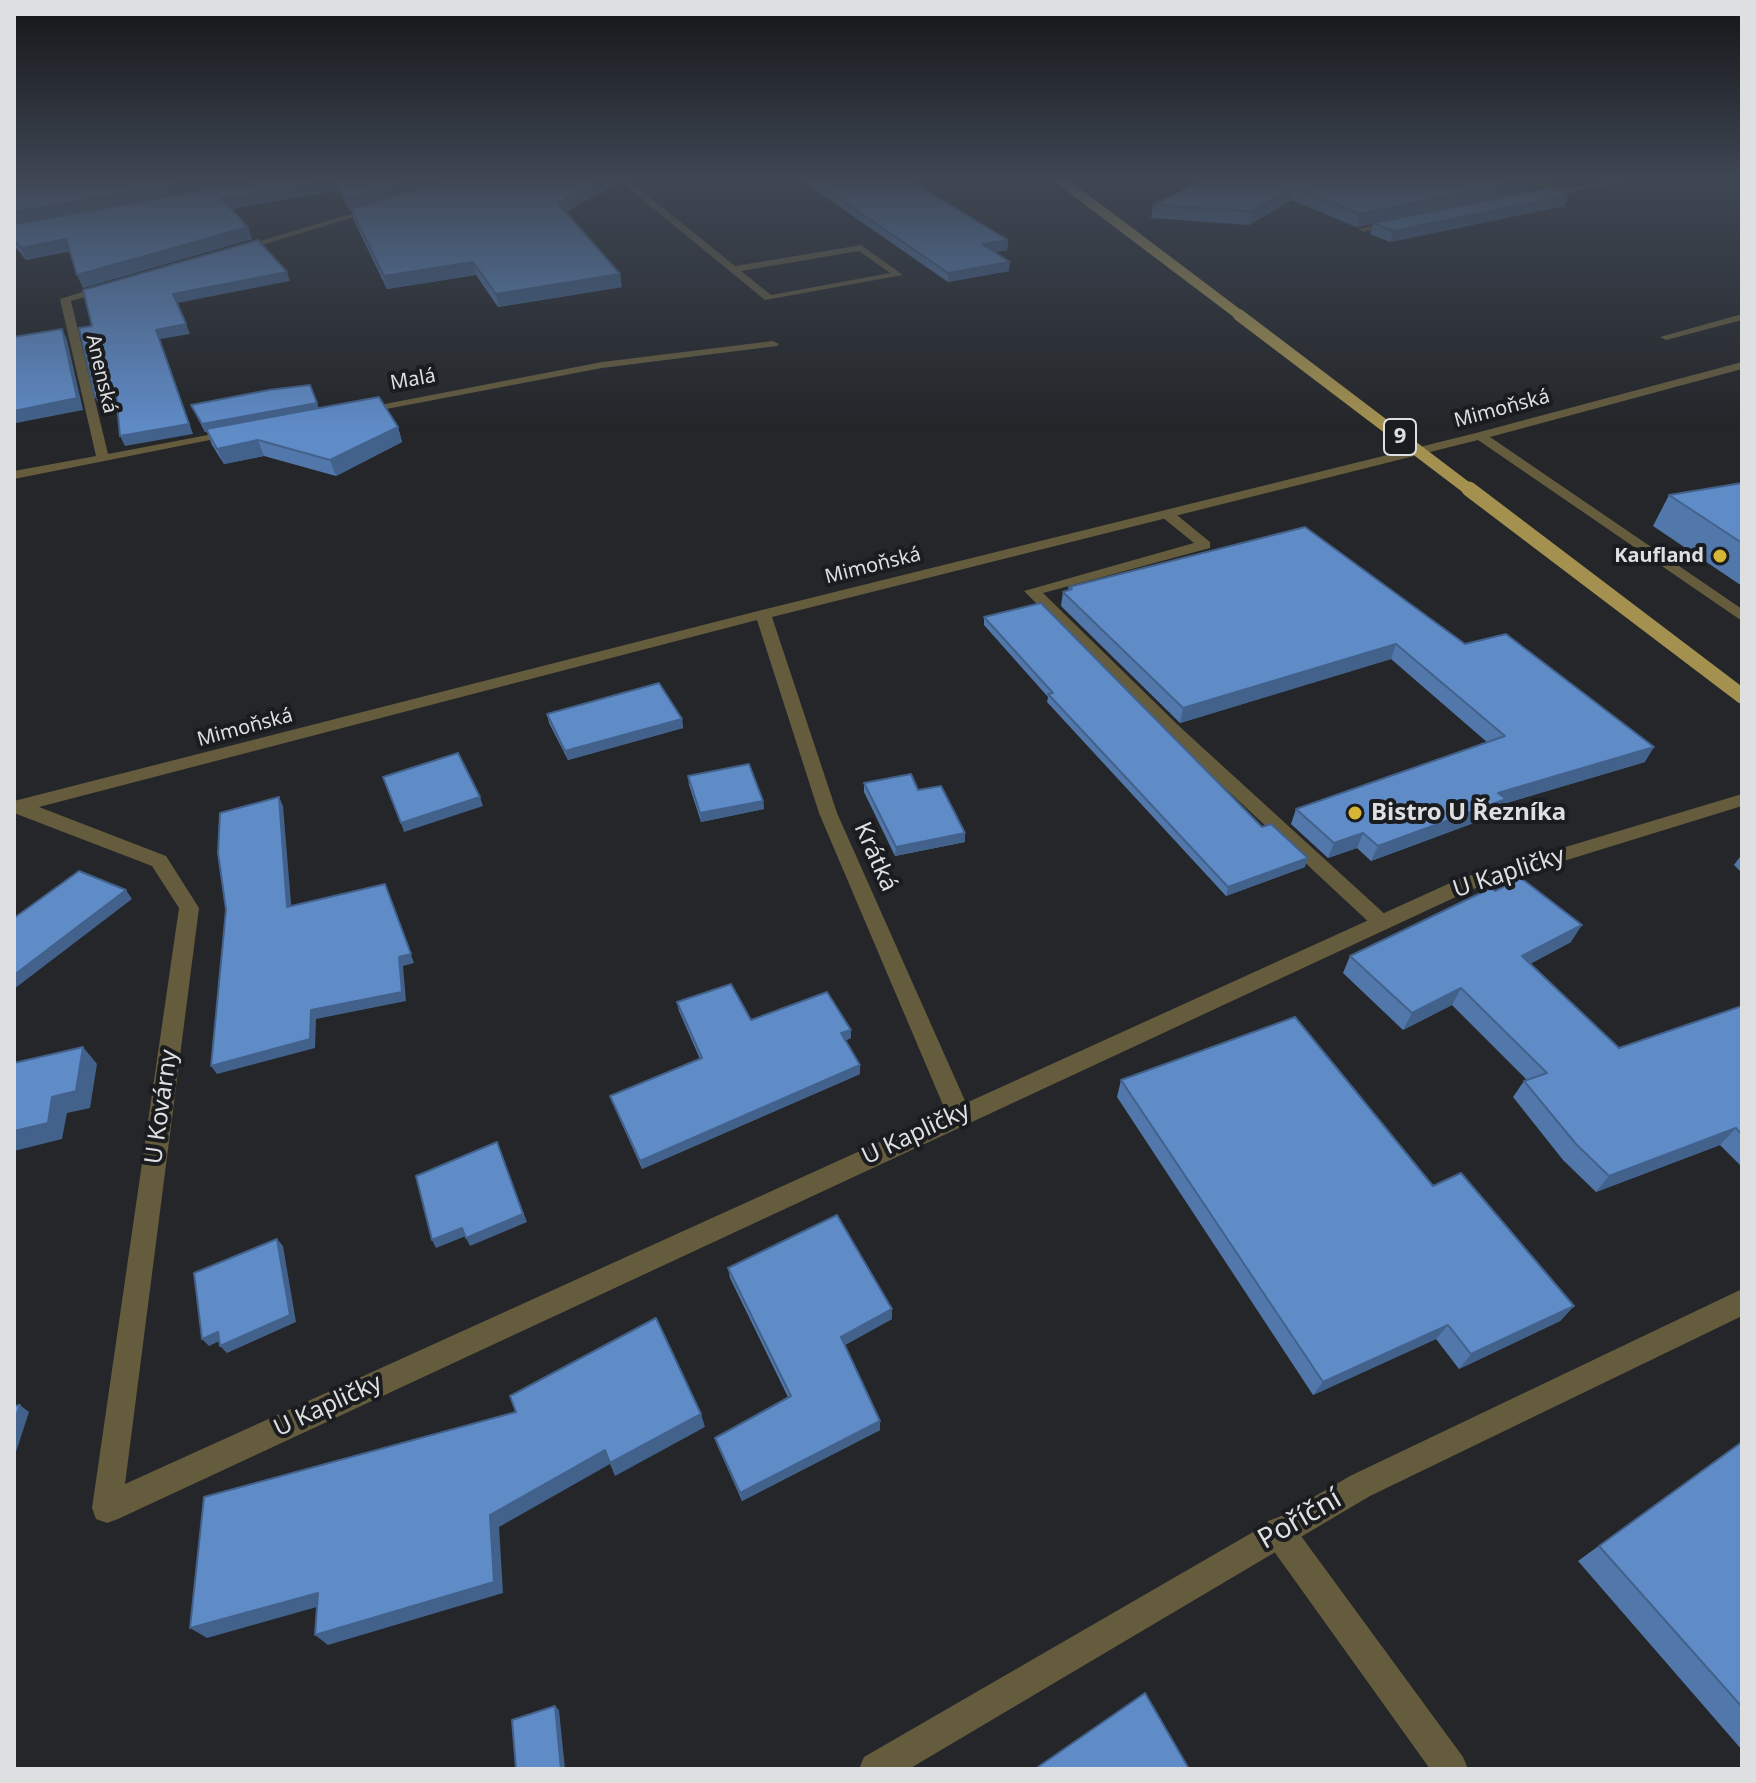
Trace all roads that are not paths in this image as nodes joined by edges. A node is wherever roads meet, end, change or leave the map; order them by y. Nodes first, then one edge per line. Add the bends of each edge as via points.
1 (724, 261) edge
2 (781, 261) edge
3 (879, 261) edge
4 (1168, 261) edge
5 (734, 269) junction
6 (125, 282) edge
7 (1742, 317) edge
8 (1666, 337) dead end
9 (773, 344) dead end
10 (1742, 365) edge
11 (353, 412) edge
12 (243, 432) edge
13 (1480, 436) junction
14 (103, 458) junction
15 (14, 475) edge
16 (1167, 514) junction
17 (763, 614) junction
18 (1742, 616) edge
19 (1742, 696) edge
20 (1742, 800) edge
21 (17, 807) edge
22 (1381, 922) junction
23 (959, 1114) junction
24 (1742, 1302) edge
25 (107, 1508) joint
26 (1279, 1532) junction
27 (876, 1769) edge
28 (1451, 1769) edge

1 - 5 street
2 - 5 street
3 - 5 street via 898,275 769,298
4 - 19 main road, 9, bridge
6 - 14 street, Anenská via 65,299
7 - 8 street
9 - 11 street, Malá via 602,365
10 - 13 street, Mimoňská
12 - 14 street
13 - 16 street, Mimoňská
13 - 18 street
14 - 15 street
16 - 17 street, Mimoňská
16 - 22 street via 1205,545 1032,591
17 - 21 street, Mimoňská
17 - 23 street, Krátká via 828,813
20 - 22 street, U Kapličky via 1466,884
21 - 25 street, U Kovárny via 159,861 189,908
22 - 23 street, U Kapličky
23 - 25 street, U Kapličky
24 - 26 street, Poříční via 1360,1486
26 - 27 street, Poříční
26 - 28 street

